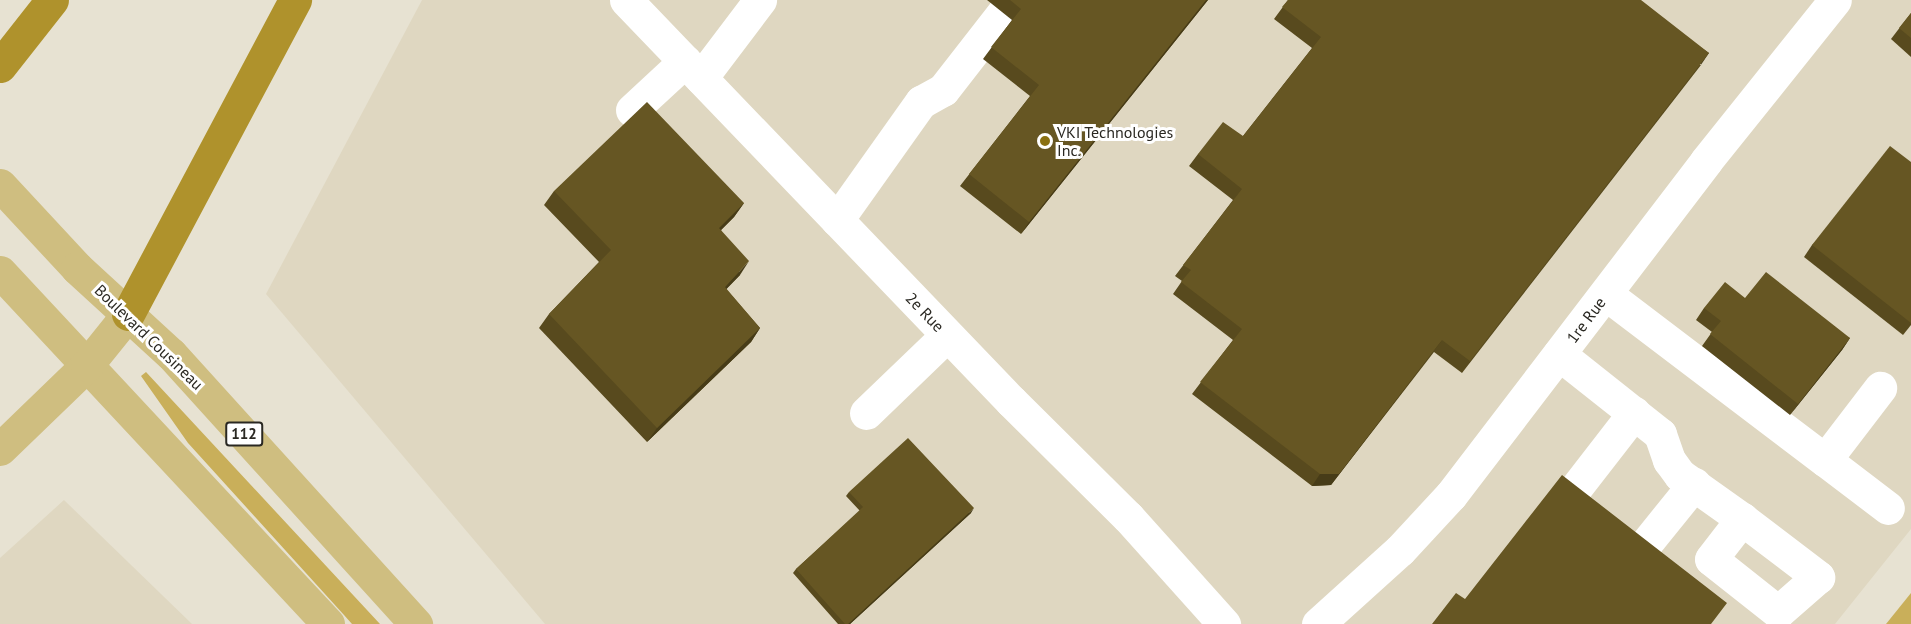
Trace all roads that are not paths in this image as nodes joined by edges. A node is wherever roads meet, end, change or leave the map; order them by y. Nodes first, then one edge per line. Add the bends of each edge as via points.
1 (52, 0) edge
2 (295, 0) edge
3 (626, 0) edge
4 (760, 0) edge
5 (1836, 0) edge
6 (1003, 13) dead end
7 (0, 66) edge
8 (693, 69) junction
9 (632, 110) dead end
10 (0, 185) edge
11 (837, 220) junction
12 (0, 272) edge
13 (1606, 294) junction
14 (128, 314) junction
15 (947, 335) junction
16 (1559, 354) junction
17 (87, 365) junction
18 (1880, 388) dead end
19 (866, 413) dead end
20 (1634, 413) junction
21 (0, 449) edge
22 (1825, 460) junction
23 (1694, 484) junction
24 (1568, 498) edge
25 (1888, 508) dead end
26 (1742, 519) dead end
27 (1644, 546) edge
28 (328, 624) edge
29 (416, 624) edge
30 (1224, 624) edge
31 (1318, 624) edge

1 - 7 highway
2 - 14 highway
3 - 8 street, 2e Rue
4 - 8 street
5 - 13 street, 1re Rue via 1706,161
6 - 11 street via 943,90 921,102
8 - 9 street
8 - 11 street, 2e Rue
10 - 14 main road, Boulevard Cousineau / 112 via 77,268
11 - 15 street, 2e Rue
12 - 17 main road
13 - 16 street, 1re Rue
13 - 22 street
14 - 17 main road
14 - 29 main road, Boulevard Cousineau / 112 via 171,354
15 - 19 street
15 - 30 street, 2e Rue via 1128,517
16 - 20 street
16 - 31 street, 1re Rue via 1429,520
17 - 21 main road
17 - 28 main road
18 - 22 street
20 - 23 street via 1660,434 1673,468
20 - 24 street
22 - 25 street
23 - 26 street
23 - 27 street

